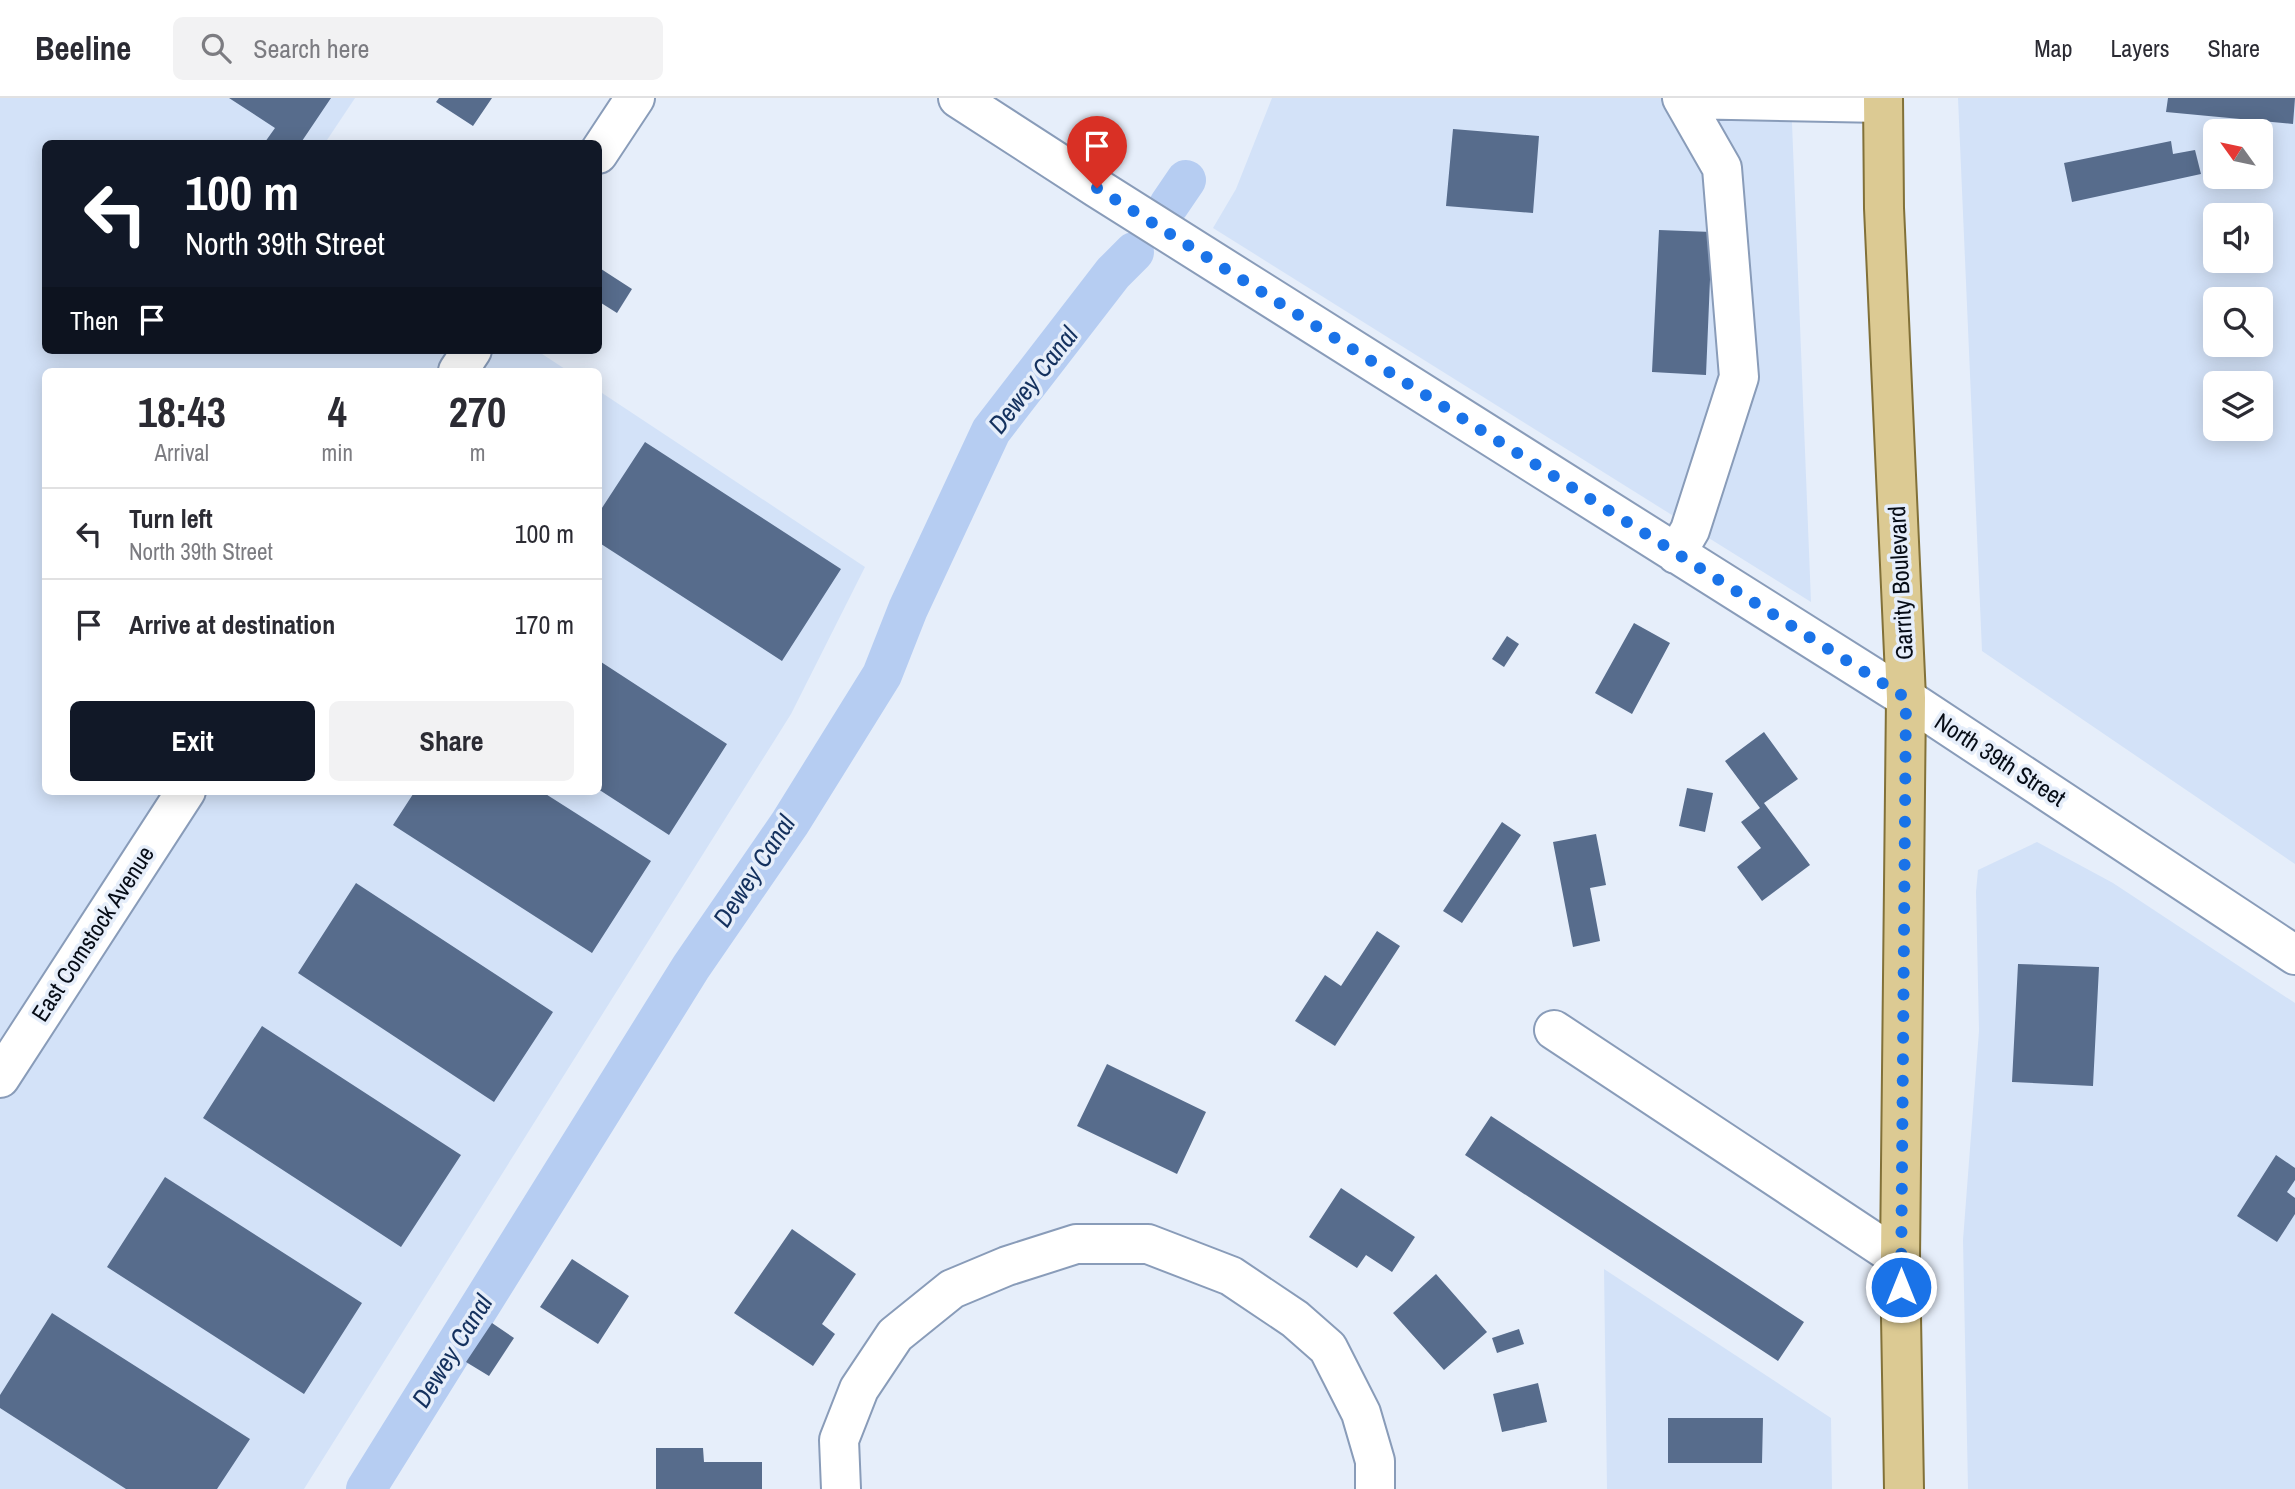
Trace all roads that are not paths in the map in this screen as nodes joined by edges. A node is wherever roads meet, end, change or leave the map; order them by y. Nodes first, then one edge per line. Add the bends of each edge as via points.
1 (635, 98) edge
2 (958, 98) edge
3 (1683, 99) edge
4 (1883, 100) edge
5 (602, 148) edge
6 (1676, 554) junction
7 (1906, 698) junction
8 (183, 795) edge
9 (2295, 955) edge
10 (1554, 1030) dead end
11 (0, 1078) edge
12 (1900, 1259) junction
13 (841, 1489) edge
14 (1375, 1489) edge
15 (1904, 1489) edge

1 - 5 street
2 - 6 street, North 39th Street
3 - 4 street
3 - 6 street via 1722,168 1739,377 1690,530
4 - 7 main road, Garrity Boulevard via 1884,222
6 - 7 street, North 39th Street
7 - 9 street, North 39th Street
7 - 12 main road, Garrity Boulevard
8 - 11 street, East Comstock Avenue
10 - 12 street
12 - 15 main road, Garrity Boulevard
13 - 14 street via 839,1440 859,1389 895,1335 952,1289 1076,1244 1148,1244 1231,1276 1295,1319 1328,1348 1361,1413 1375,1461

